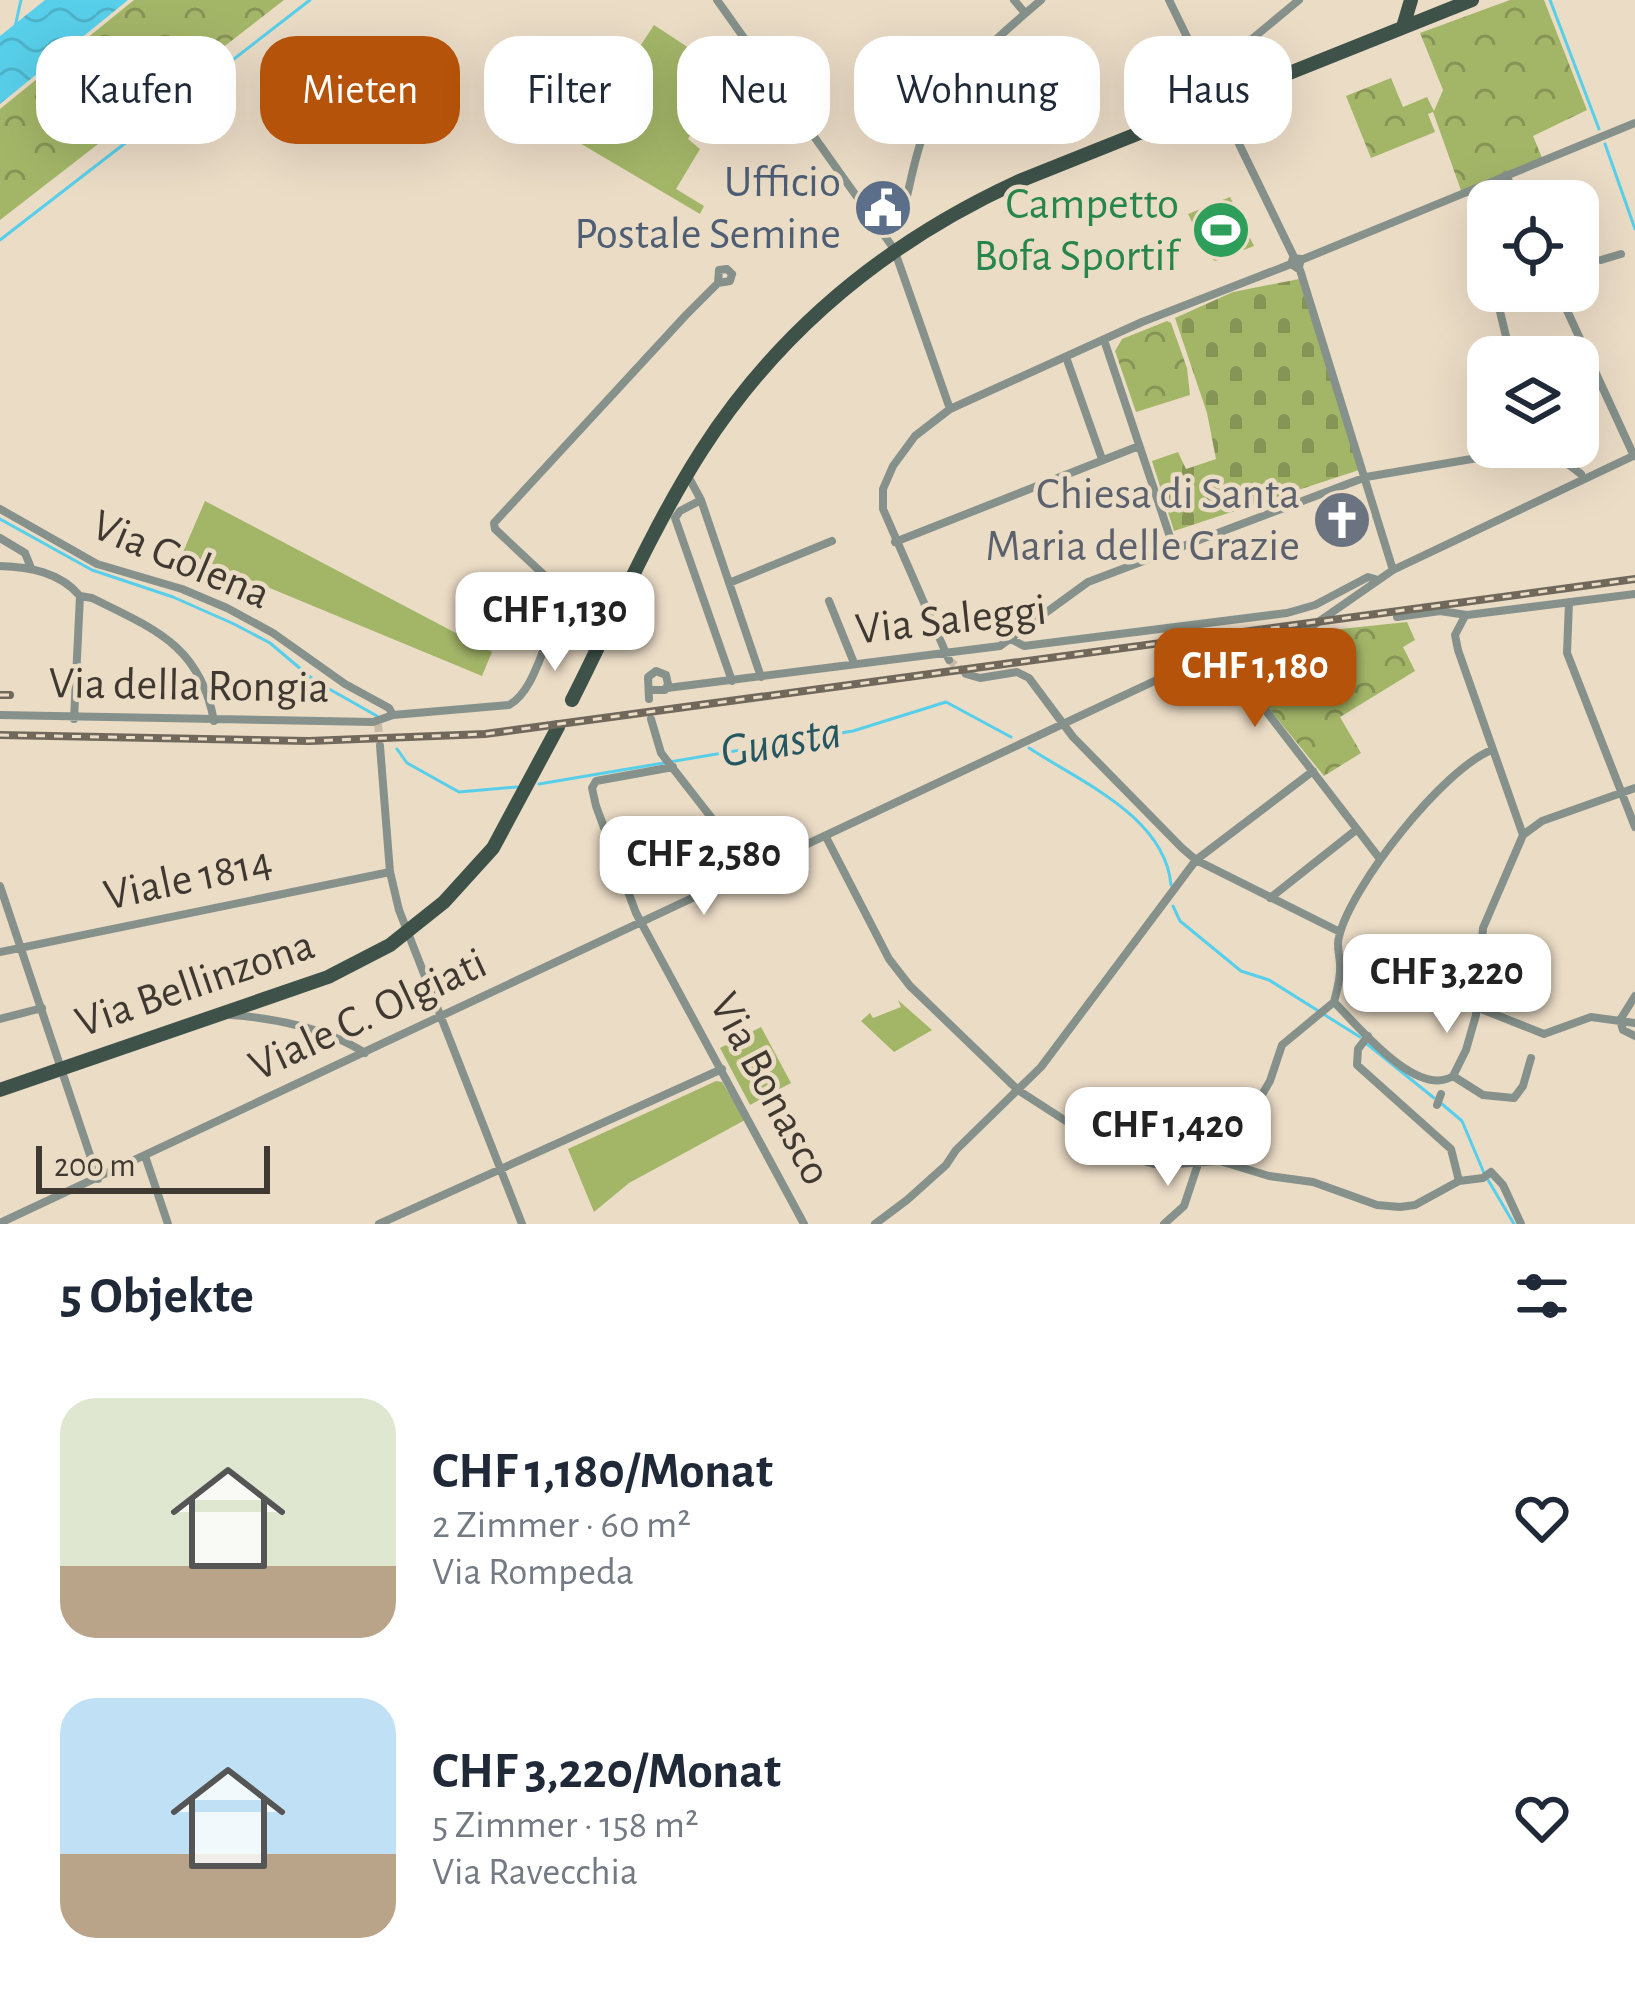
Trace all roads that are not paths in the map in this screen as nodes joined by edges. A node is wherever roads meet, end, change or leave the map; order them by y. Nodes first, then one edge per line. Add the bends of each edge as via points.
1 (717, 0) edge
2 (1014, 0) edge
3 (1041, 0) edge
4 (1169, 0) edge
5 (1299, 0) edge
6 (1414, 0) edge
7 (1472, 0) edge
8 (1429, 11) edge
9 (1025, 14) junction
10 (1403, 27) junction
11 (1186, 36) edge
12 (1256, 36) edge
13 (1292, 71) edge
14 (1635, 123) edge
15 (1124, 139) edge
16 (1238, 144) edge
17 (1506, 175) junction
18 (1495, 180) edge
19 (1508, 180) edge
20 (1467, 193) edge
21 (907, 196) dead end
22 (894, 249) junction
23 (1621, 254) dead end
24 (1601, 260) dead end
25 (1297, 262) junction
26 (718, 283) dead end
27 (1568, 312) edge
28 (1104, 340) junction
29 (1066, 357) junction
30 (950, 409) junction
31 (1139, 446) junction
32 (1635, 456) edge
33 (1102, 459) junction
34 (1467, 460) edge
35 (1573, 468) edge
36 (1581, 474) dead end
37 (687, 475) junction
38 (1366, 477) junction
39 (701, 500) junction
40 (0, 509) edge
41 (0, 538) edge
42 (832, 541) dead end
43 (896, 542) junction
44 (1173, 547) junction
45 (0, 566) edge
46 (31, 568) junction
47 (1393, 570) junction
48 (1377, 579) junction
49 (730, 584) junction
50 (1635, 594) edge
51 (80, 596) junction
52 (569, 598) junction
53 (1569, 601) junction
54 (829, 602) dead end
55 (1466, 615) junction
56 (1397, 617) dead end
57 (606, 633) junction
58 (1011, 639) junction
59 (1222, 654) junction
60 (946, 657) junction
61 (854, 663) junction
62 (966, 674) tunnel mouth
63 (761, 677) junction
64 (733, 681) junction
65 (667, 688) junction
66 (572, 700) dead end
67 (0, 715) edge
68 (393, 716) junction
69 (74, 719) junction
70 (651, 719) dead end
71 (214, 721) junction
72 (1063, 724) junction
73 (558, 727) dead end
74 (380, 746) tunnel mouth
75 (1492, 750) junction
76 (672, 765) junction
77 (1313, 771) junction
78 (1635, 788) edge
79 (1621, 793) junction
80 (1635, 827) edge
81 (1356, 830) junction
82 (1523, 835) junction
83 (826, 837) junction
84 (1380, 859) junction
85 (1196, 860) junction
86 (754, 871) junction
87 (390, 872) junction
88 (0, 886) edge
89 (1270, 898) junction
90 (643, 922) junction
91 (1340, 932) junction
92 (407, 933) junction
93 (22, 948) junction
94 (0, 952) edge
95 (1635, 996) edge
96 (42, 1007) junction
97 (1476, 1007) junction
98 (1327, 1008) junction
99 (218, 1014) junction
100 (441, 1017) junction
101 (0, 1019) edge
102 (1620, 1020) junction
103 (1635, 1023) edge
104 (1635, 1036) edge
105 (334, 1037) junction
106 (1365, 1040) junction
107 (366, 1053) junction
108 (1532, 1058) dead end
109 (342, 1063) junction
110 (61, 1068) junction
111 (722, 1069) junction
112 (1453, 1076) junction
113 (0, 1090) edge
114 (1018, 1090) junction
115 (146, 1156) junction
116 (1199, 1161) junction
117 (1239, 1165) junction
118 (500, 1168) junction
119 (98, 1179) junction
120 (1459, 1181) junction
121 (0, 1224) edge
122 (168, 1224) edge
123 (380, 1224) edge
124 (521, 1224) edge
125 (804, 1224) edge
126 (874, 1224) edge
127 (1164, 1224) edge
128 (1522, 1224) edge

1 - 22 street
2 - 9 street
3 - 9 street
4 - 11 street
5 - 12 street
6 - 8 main road
6 - 10 main road
7 - 8 main road
8 - 10 main road
9 - 21 street via 939,105
10 - 13 main road
14 - 17 street
15 - 22 main road via 1017,182
16 - 25 street
17 - 18 street
17 - 19 street
20 - 25 street
22 - 30 street
22 - 37 main road via 792,336
23 - 24 street
25 - 28 street
25 - 38 street
26 - 52 street via 494,523
27 - 32 street
28 - 29 street
28 - 31 street
29 - 30 street
29 - 33 street
30 - 43 street via 915,436 885,484 883,509
31 - 33 street
31 - 44 street
32 - 47 street
33 - 43 street
34 - 38 street
35 - 36 street
37 - 39 street
37 - 57 main road
38 - 44 street
38 - 47 street
39 - 49 street
39 - 64 street via 675,518
40 - 68 street, Via Golena via 97,564 182,589 273,632
41 - 46 street via 25,553
42 - 49 street
43 - 60 street
44 - 58 street via 1088,582
45 - 46 street
46 - 51 street
47 - 48 street
48 - 58 street, Via Saleggi via 1287,613 1024,646
48 - 59 street, Viale C. Olgiati via 1298,636
49 - 63 street
50 - 53 street
51 - 69 street
51 - 71 street via 175,642
52 - 57 street
52 - 68 street via 523,694 508,705
53 - 55 street
53 - 79 street via 1567,653
54 - 61 street
55 - 56 street
55 - 75 street via 1457,650
57 - 66 main road
58 - 60 street, Via Saleggi
59 - 72 street, Viale C. Olgiati
59 - 77 street
60 - 61 street, Via Saleggi
61 - 63 street, Via Saleggi
62 - 72 street via 1024,674
63 - 64 street, Via Saleggi
64 - 65 street, Via Saleggi
65 - 65 street, Via Saleggi via 650,694 647,680 656,671 668,678
67 - 69 street, Via della Rongia
68 - 71 street, Via della Rongia
69 - 71 street, Via della Rongia
70 - 76 street
72 - 83 street, Viale C. Olgiati
72 - 85 street
73 - 92 main road, Via Bellinzona via 493,848
74 - 87 street
75 - 82 street
75 - 84 street via 1424,805
76 - 86 street
76 - 90 street, Via Bonasco via 593,783 612,854
77 - 81 street
77 - 85 street
78 - 79 street
79 - 80 street
79 - 82 street
81 - 84 street
81 - 89 street
82 - 97 street via 1483,928
83 - 86 street, Viale C. Olgiati
83 - 114 street via 896,970
84 - 91 street
85 - 89 street
85 - 114 street
86 - 90 street, Viale C. Olgiati
87 - 92 street
87 - 93 street, Viale 1814
88 - 93 street
89 - 91 street
90 - 100 street, Viale C. Olgiati
90 - 111 street, Via Bonasco
91 - 98 street via 1340,971
92 - 99 main road, Via Bellinzona via 328,976
92 - 100 street
93 - 94 street, Viale 1814
93 - 96 street
95 - 102 street
96 - 101 street
96 - 110 street
97 - 102 street via 1544,1034 1591,1017
97 - 112 street
98 - 106 street
98 - 117 street via 1278,1051 1244,1125
99 - 105 street
99 - 110 main road, Via Bellinzona
100 - 107 street, Viale C. Olgiati
100 - 118 street
102 - 103 street
102 - 104 street
105 - 107 street
105 - 109 street via 348,1051
106 - 112 street via 1441,1094
106 - 120 street via 1357,1065 1451,1150
107 - 109 street, Viale C. Olgiati
108 - 112 street via 1514,1097 1483,1095
109 - 115 street, Viale C. Olgiati
110 - 113 main road, Via Bellinzona
110 - 119 street
111 - 118 street
111 - 125 street, Via Bonasco
114 - 116 street via 1117,1154 1158,1165
114 - 126 street
115 - 119 street, Viale C. Olgiati
115 - 122 street
116 - 117 street
116 - 127 street via 1184,1206
117 - 120 street via 1383,1207 1415,1205
118 - 123 street
118 - 124 street
119 - 121 street, Viale C. Olgiati
120 - 128 street via 1488,1174 1503,1185

